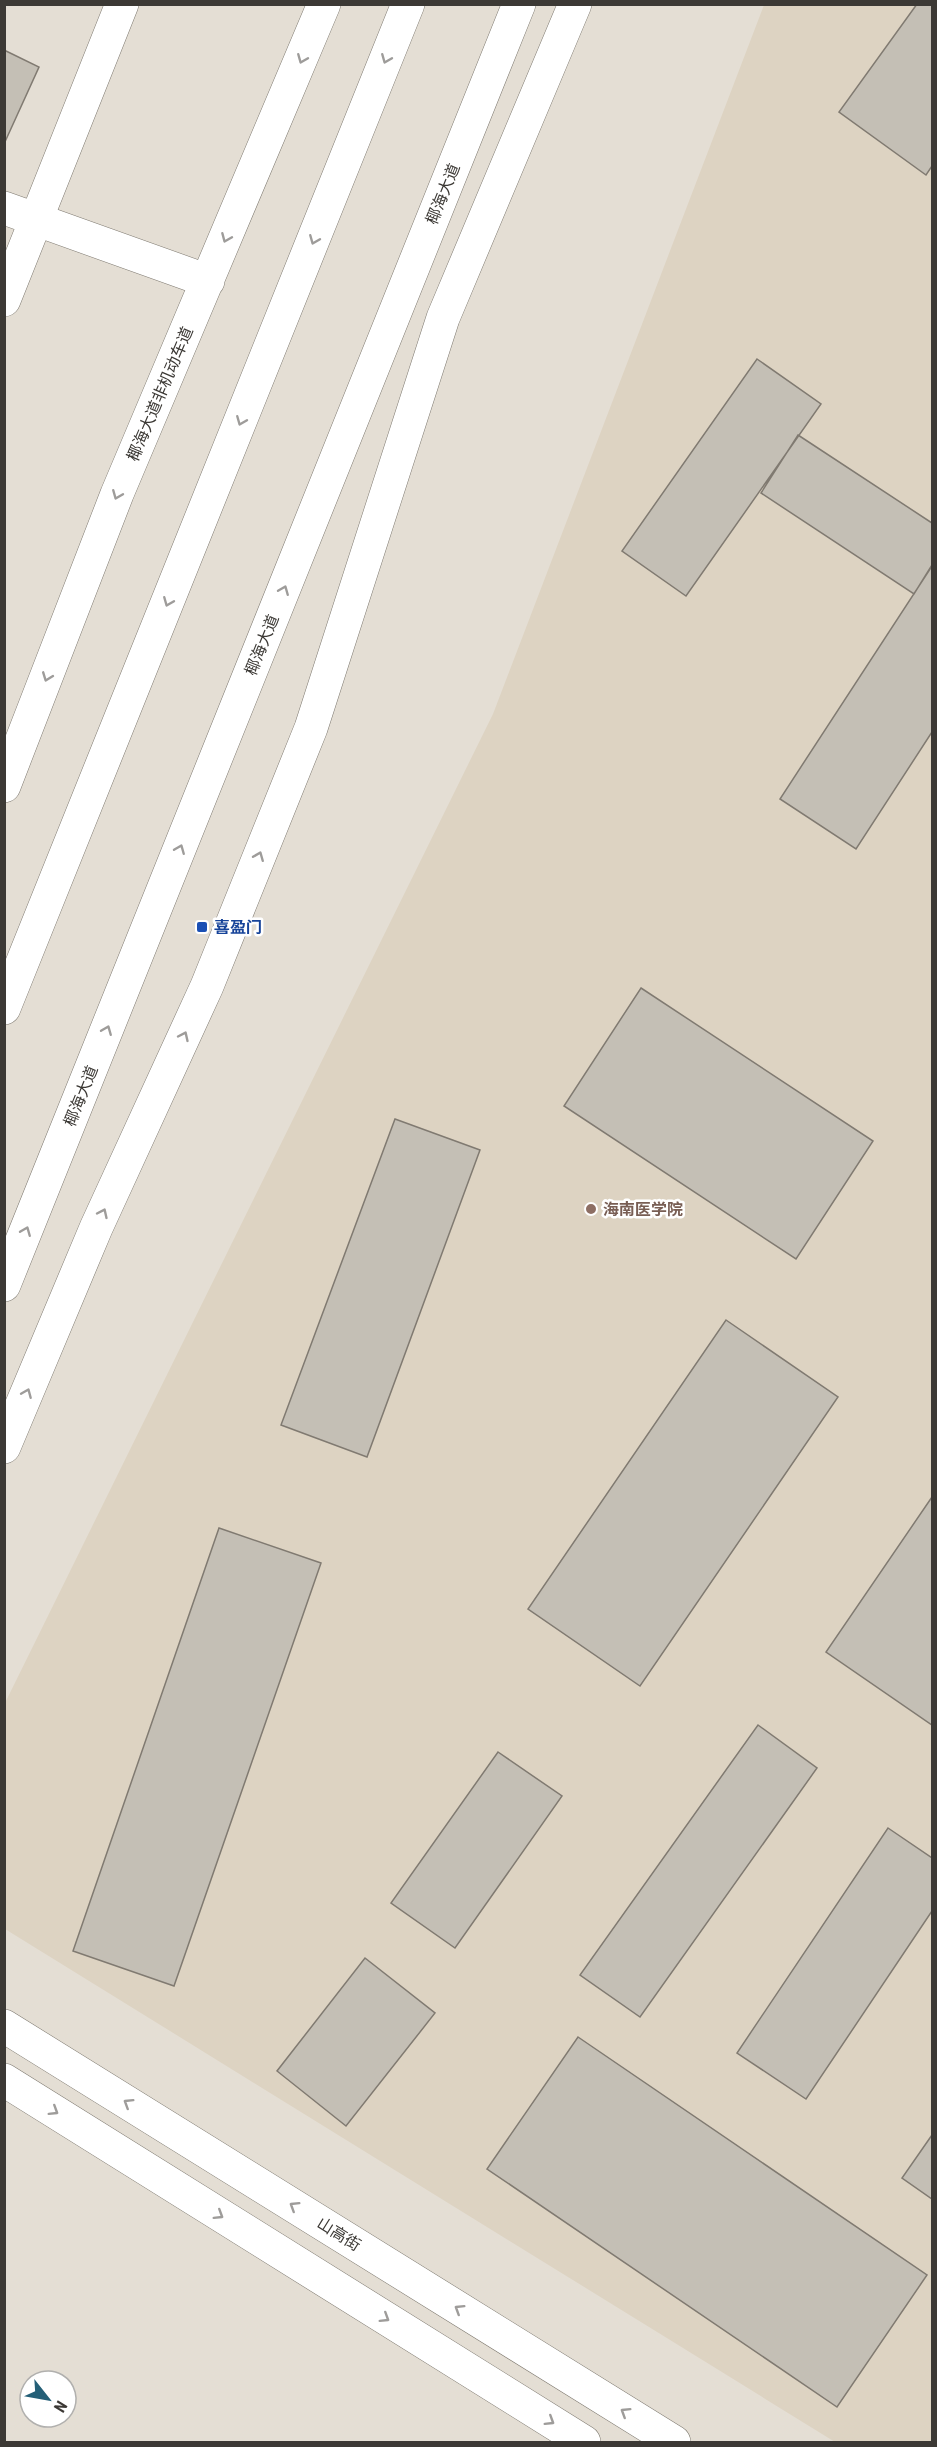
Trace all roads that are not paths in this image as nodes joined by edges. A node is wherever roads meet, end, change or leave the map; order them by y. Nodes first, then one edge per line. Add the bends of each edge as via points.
1 (122, 4) edge
2 (324, 4) edge
3 (408, 4) edge
4 (519, 4) edge
5 (575, 4) edge
6 (4, 208) edge
7 (208, 281) junction
8 (4, 300) edge
9 (4, 786) edge
10 (4, 1008) edge
11 (4, 1285) edge
12 (4, 1447) edge
13 (4, 2026) edge
14 (4, 2080) edge
15 (584, 2442) edge
16 (674, 2442) edge

1 - 8 main road
2 -> 7 main road, 椰海大道非机动车道
3 -> 10 main road
11 -> 4 main road, 椰海大道
12 -> 5 main road via 96,1228 207,986 311,728 443,318
6 - 7 main road
7 -> 9 main road, 椰海大道非机动车道 via 117,494
16 -> 13 main road, 山高街
14 -> 15 main road

